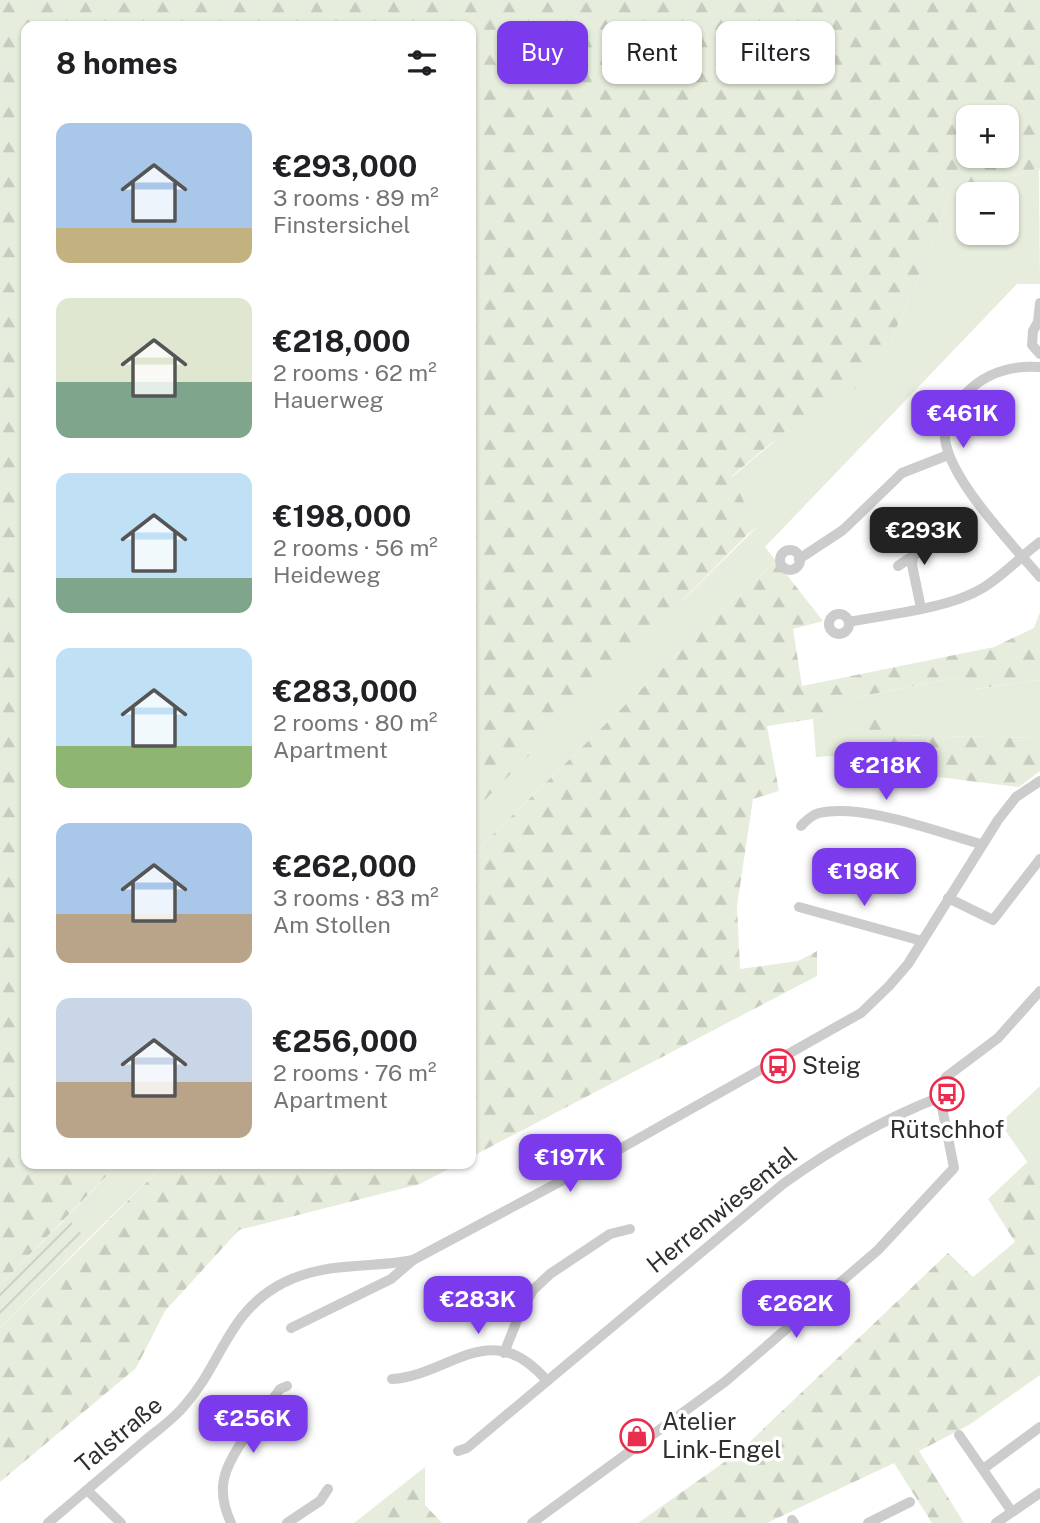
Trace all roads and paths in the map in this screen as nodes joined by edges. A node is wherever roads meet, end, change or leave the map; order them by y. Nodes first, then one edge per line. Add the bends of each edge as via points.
1 (1040, 303) edge
2 (1039, 323) edge
3 (1040, 354) edge
4 (1040, 367) edge
5 (948, 455) junction
6 (1040, 542) edge
7 (932, 543) dead end
8 (914, 555) junction
9 (1022, 555) junction
10 (799, 559) dead end
11 (898, 566) dead end
12 (1040, 577) edge
13 (921, 608) junction
14 (849, 622) dead end
15 (1040, 780) edge
16 (801, 826) dead end
17 (981, 844) junction
18 (1040, 859) edge
19 (948, 898) junction
20 (799, 907) dead end
21 (922, 941) junction
22 (1040, 991) edge
23 (940, 1097) junction
24 (630, 1229) dead end
25 (413, 1260) junction
26 (291, 1328) dead end
27 (504, 1353) junction
28 (392, 1379) dead end
29 (547, 1381) junction
30 (287, 1386) dead end
31 (1040, 1427) edge
32 (959, 1435) dead end
33 (458, 1451) dead end
34 (983, 1469) junction
35 (328, 1489) dead end
36 (87, 1490) junction
37 (1040, 1493) edge
38 (910, 1502) dead end
39 (1012, 1512) junction
40 (886, 1519) edge
41 (48, 1523) edge
42 (121, 1523) edge
43 (231, 1523) edge
44 (287, 1523) edge
45 (532, 1523) edge
46 (867, 1523) edge
47 (996, 1523) edge

1 - 2 street
2 - 3 street via 1032,345
3 - 4 street
4 - 5 street via 996,373 970,389 954,406 945,429
5 - 9 street via 987,515
5 - 10 street via 902,473 843,530
6 - 9 street
7 - 8 street
8 - 11 street
8 - 13 street
9 - 12 street
9 - 13 street via 983,589
13 - 14 street
15 - 17 street, Talstraße via 1016,797
16 - 17 street via 817,813 862,813
17 - 19 street, Talstraße
18 - 19 street via 993,920
19 - 21 street, Talstraße
20 - 21 street
21 - 25 street, Talstraße via 908,964 861,1013
22 - 23 street via 998,1038 946,1077
23 - 29 street, Herrenwiesental via 880,1124 783,1184
23 - 45 street via 954,1168 878,1250 726,1381
24 - 27 street, Herrenwiesental via 610,1234 533,1290
25 - 26 street, Talstraße via 391,1279
25 - 36 street, Talstraße via 338,1266 302,1275 262,1295 226,1336 206,1378 183,1408
27 - 28 street via 483,1350
27 - 29 street via 522,1360
29 - 33 street, Herrenwiesental
30 - 43 street via 280,1389 229,1464 223,1490
31 - 34 street
32 - 34 street
34 - 39 street
35 - 44 street via 320,1501
36 - 41 street, Talstraße
36 - 42 street
37 - 39 street
38 - 40 street
39 - 47 street
40 - 46 street

